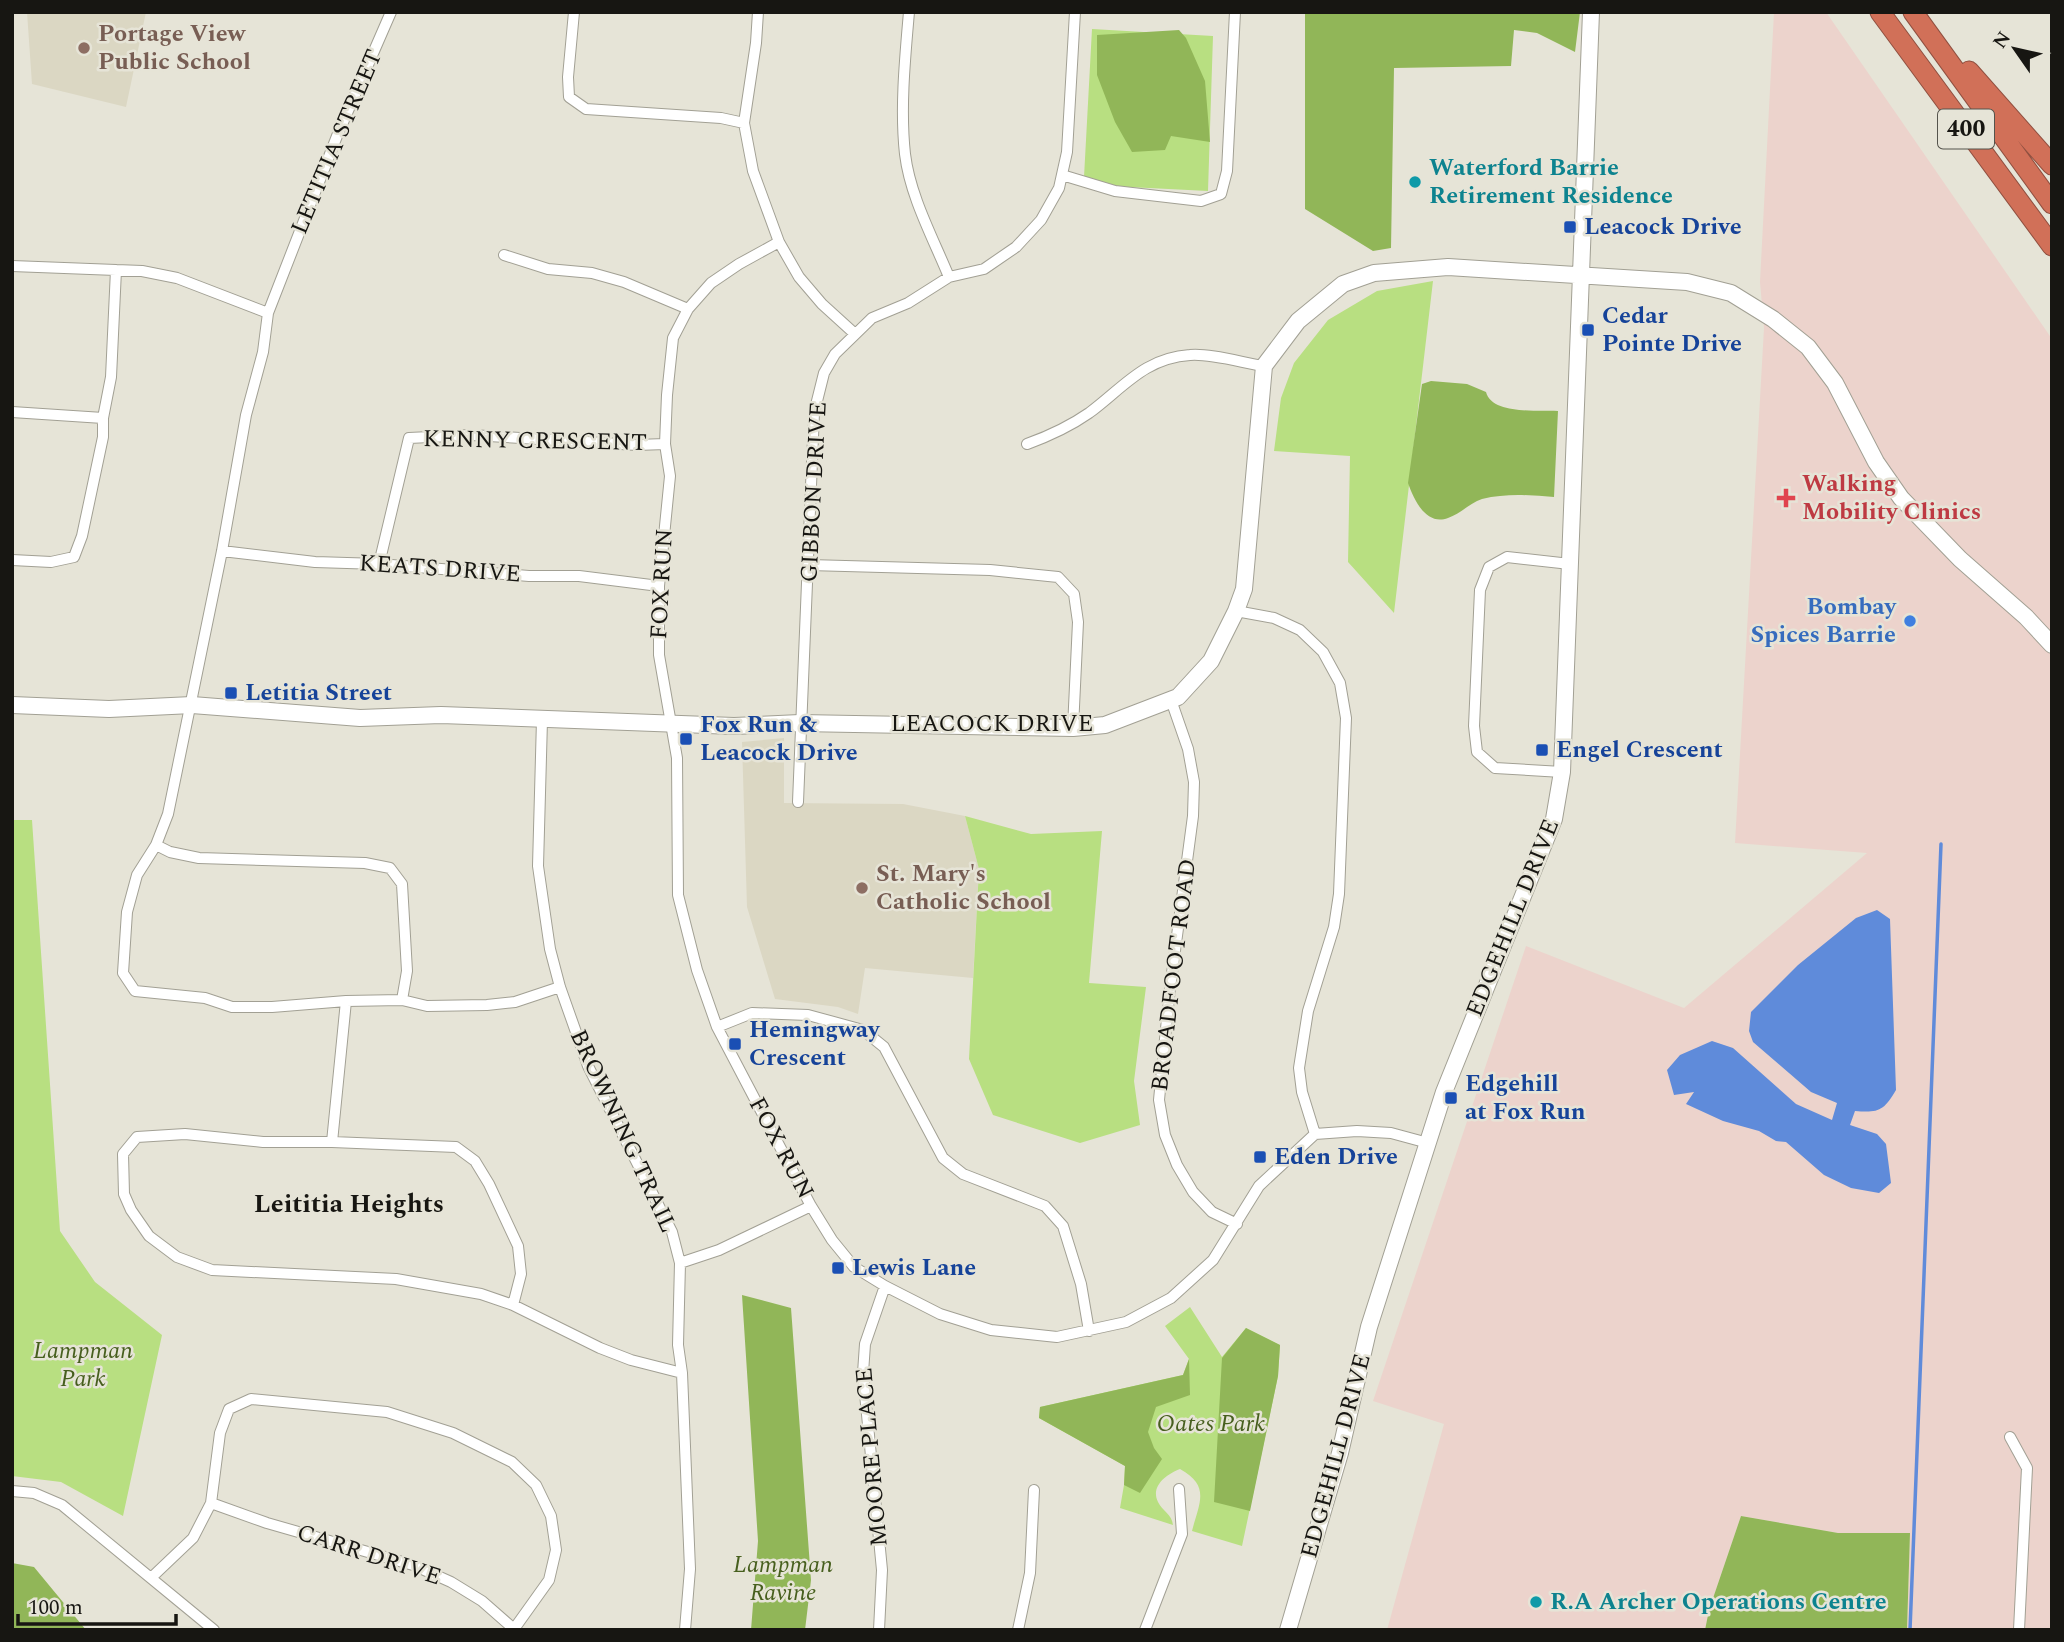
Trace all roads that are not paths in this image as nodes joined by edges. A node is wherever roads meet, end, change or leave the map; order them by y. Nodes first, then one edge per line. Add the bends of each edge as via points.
1 (391, 12) edge
2 (573, 12) edge
3 (758, 12) edge
4 (909, 12) edge
5 (1075, 12) edge
6 (1235, 12) edge
7 (1591, 12) edge
8 (1880, 12) edge
9 (1915, 12) edge
10 (744, 123) junction
11 (2052, 165) edge
12 (1062, 175) junction
13 (2052, 204) edge
14 (779, 242) junction
15 (2052, 246) edge
16 (504, 255) dead end
17 (12, 266) edge
18 (116, 270) junction
19 (1581, 276) junction
20 (949, 277) junction
21 (688, 309) junction
22 (268, 313) junction
23 (855, 334) junction
24 (1264, 366) junction
25 (12, 412) edge
26 (103, 418) junction
27 (665, 444) junction
28 (1027, 444) dead end
29 (222, 551) junction
30 (12, 561) edge
31 (379, 564) junction
32 (1570, 564) junction
33 (809, 565) junction
34 (659, 586) junction
35 (1236, 611) junction
36 (2052, 645) edge
37 (1171, 700) junction
38 (12, 705) edge
39 (192, 705) junction
40 (542, 720) junction
41 (671, 723) junction
42 (800, 723) junction
43 (1073, 729) junction
44 (1562, 772) junction
45 (798, 802) dead end
46 (156, 845) junction
47 (560, 987) junction
48 (402, 1000) junction
49 (346, 1001) junction
50 (717, 1027) junction
51 (1315, 1134) junction
52 (332, 1142) junction
53 (1428, 1143) junction
54 (811, 1206) junction
55 (1237, 1224) junction
56 (680, 1263) junction
57 (885, 1286) junction
58 (513, 1305) junction
59 (1089, 1331) junction
60 (682, 1373) junction
61 (2010, 1437) dead end
62 (1180, 1489) dead end
63 (1034, 1490) dead end
64 (12, 1491) edge
65 (211, 1503) junction
66 (152, 1577) junction
67 (214, 1630) edge
68 (514, 1630) edge
69 (685, 1630) edge
70 (879, 1630) edge
71 (1018, 1630) edge
72 (1145, 1630) edge
73 (1288, 1630) edge
74 (2019, 1630) edge

1 - 22 street, LETITIA STREET
2 - 10 street via 569,97 586,109
3 - 10 street
4 - 20 street via 905,155 914,191
5 - 12 street, GIBBON DRIVE
6 - 12 street via 1227,171 1221,194 1201,201 1115,191
7 - 19 street, EDGEHILL DRIVE
8 - 15 highway, 400
9 - 11 highway
9 - 13 highway, 400
10 - 14 street via 753,172
12 - 20 street, GIBBON DRIVE via 1041,220 1016,247 984,269
14 - 21 street, FOX RUN via 711,283
14 - 23 street via 799,277
16 - 21 street via 548,269 624,282
17 - 18 street
18 - 22 street via 177,278
18 - 26 street via 111,377
19 - 24 street via 1448,267 1374,273 1343,284 1298,321
19 - 32 street, EDGEHILL DRIVE
19 - 36 street via 1688,282 1731,293 1773,319 1808,347 1835,383 1876,462 1901,498
20 - 23 street, GIBBON DRIVE via 908,303 872,318
21 - 27 street, FOX RUN via 673,338
22 - 29 street, LETITIA STREET
23 - 33 street, GIBBON DRIVE via 824,373 814,412
24 - 28 street via 1192,354 1163,359 1140,370 1061,431
24 - 35 street, LEACOCK DRIVE via 1244,589
25 - 26 street
26 - 30 street via 103,437 74,557 51,562
27 - 31 street, KENNY CRESCENT via 471,435 409,438
27 - 34 street, FOX RUN via 670,476
29 - 31 street, KEATS DRIVE
29 - 39 street, LETITIA STREET
31 - 34 street, KEATS DRIVE via 579,576
32 - 44 street, EDGEHILL DRIVE
32 - 44 street via 1507,557 1489,567 1480,590 1474,726 1477,752 1495,768
33 - 42 street, GIBBON DRIVE
33 - 43 street via 990,570 1058,577 1074,594 1078,622
34 - 41 street, FOX RUN via 659,655
35 - 37 street, LEACOCK DRIVE via 1211,661
35 - 51 street via 1274,618 1300,630 1323,652 1340,683 1346,718 1339,894 1298,1069
37 - 43 street, LEACOCK DRIVE via 1105,725
37 - 55 street, BROADFOOT ROAD via 1188,749 1194,816 1159,1100 1165,1135 1177,1165 1212,1212
38 - 39 street, LEACOCK DRIVE via 108,709
39 - 40 street, LEACOCK DRIVE via 360,718 441,715
39 - 46 street, LETITIA STREET via 168,814
40 - 41 street, LEACOCK DRIVE
40 - 47 street, BROWNING TRAIL via 538,866
41 - 42 street, LEACOCK DRIVE
41 - 50 street, FOX RUN via 677,758 677,895
42 - 43 street, LEACOCK DRIVE
42 - 45 street, GIBBON DRIVE
44 - 53 street, EDGEHILL DRIVE via 1554,819 1444,1092
46 - 48 street via 199,858 365,863 390,868 402,884 407,971
46 - 49 street, LETITIA STREET via 137,875 127,912 123,973 135,991 205,998 232,1007
47 - 48 street, LETITIA STREET via 515,1002 487,1005 427,1006
47 - 56 street, BROWNING TRAIL via 587,1066 672,1232
48 - 49 street, LETITIA STREET
49 - 52 street
50 - 54 street, FOX RUN
50 - 59 street via 752,1013 808,1015 863,1030 884,1047 943,1158 963,1174 1045,1206 1063,1226 1081,1284
51 - 53 street via 1391,1133
51 - 55 street, FOX RUN via 1259,1186
52 - 58 street via 456,1147 475,1161 517,1246 522,1274
52 - 58 street via 263,1142 185,1134 137,1137 123,1154 124,1194 149,1236 177,1257 212,1270 396,1279 481,1294
53 - 73 street, EDGEHILL DRIVE via 1369,1327 1340,1453
54 - 56 street via 719,1250
54 - 57 street, FOX RUN via 854,1267
55 - 59 street, FOX RUN via 1213,1260 1171,1298 1126,1322
56 - 60 street, BROWNING TRAIL
57 - 59 street, FOX RUN via 940,1314 991,1330 1057,1338
57 - 70 street, MOORE PLACE via 865,1344 863,1373 882,1570
58 - 60 street via 600,1348
60 - 69 street, BROWNING TRAIL via 690,1569
61 - 74 street via 2027,1468
62 - 72 street via 1182,1534
63 - 71 street via 1030,1573
64 - 66 street via 34,1493 62,1505
65 - 66 street via 193,1538
65 - 68 street, CARR DRIVE via 413,1565 482,1601
65 - 68 street via 219,1433 229,1409 251,1399 387,1412 453,1433 512,1462 536,1485 551,1516 556,1550 549,1580
66 - 67 street

